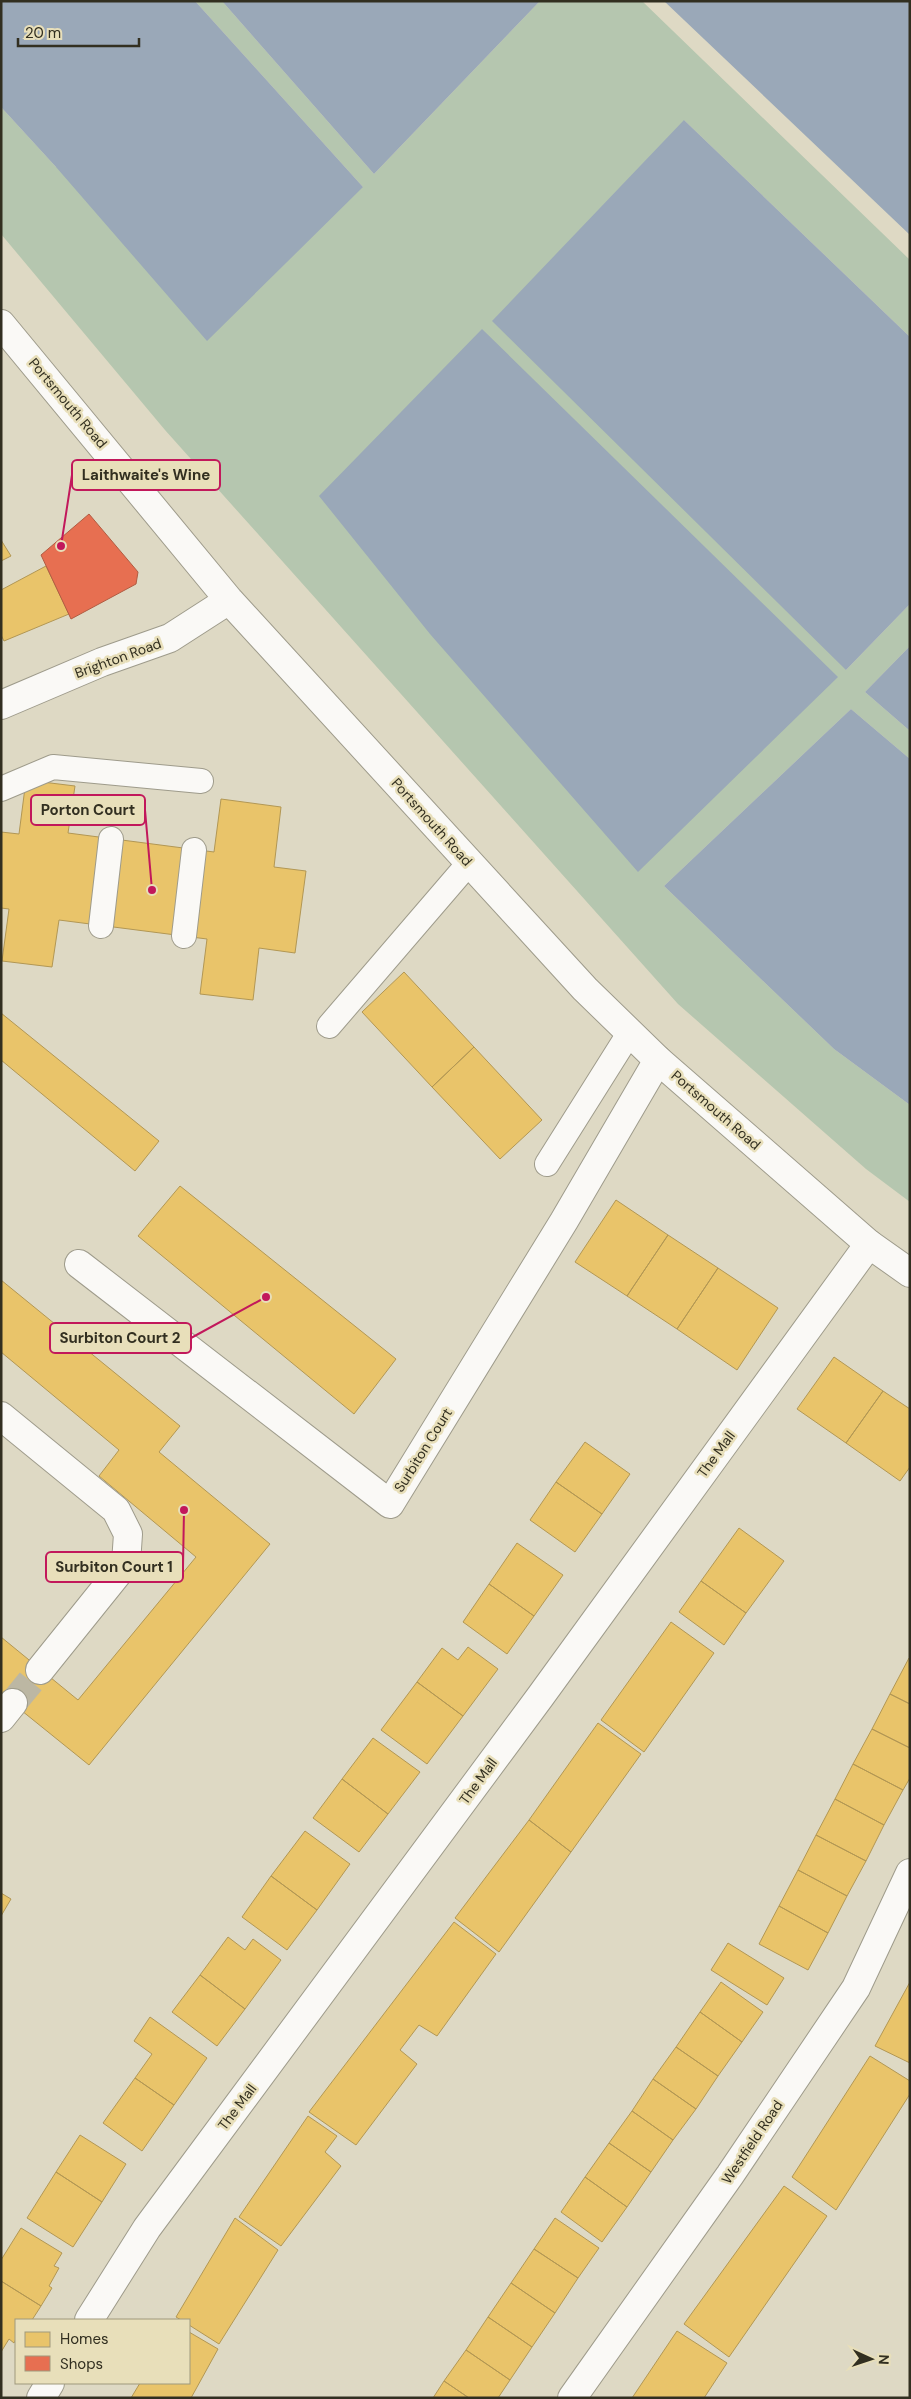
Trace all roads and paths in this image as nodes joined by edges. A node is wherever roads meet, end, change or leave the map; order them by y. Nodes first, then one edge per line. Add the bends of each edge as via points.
1 (1, 324) edge
2 (229, 600) junction
3 (1, 705) edge
4 (200, 781) dead end
5 (1, 789) edge
6 (111, 839) dead end
7 (194, 850) dead end
8 (469, 863) junction
9 (101, 926) dead end
10 (184, 936) dead end
11 (329, 1026) dead end
12 (630, 1032) junction
13 (658, 1060) junction
14 (547, 1164) dead end
15 (869, 1244) junction
16 (79, 1264) dead end
17 (910, 1273) edge
18 (1, 1416) edge
19 (40, 1670) tunnel mouth
20 (910, 1873) edge
21 (91, 2319) edge
22 (49, 2384) edge
23 (41, 2398) edge
24 (572, 2398) edge

1 - 2 street, Portsmouth Road
2 - 3 street, Brighton Road via 170,638 102,662
2 - 8 street, Portsmouth Road
4 - 5 lane via 53,768
6 - 9 lane
7 - 10 lane
8 - 11 lane
8 - 12 street, Portsmouth Road
12 - 13 street, Portsmouth Road
12 - 14 lane
13 - 15 street, Portsmouth Road
13 - 16 street, Surbiton Court via 564,1221 390,1504
15 - 17 street, Portsmouth Road
15 - 21 street, The Mall via 540,1697 147,2228
18 - 19 street via 116,1510 128,1534 126,1564
20 - 24 street, Westfield Road via 856,1988 730,2175
22 - 23 street

